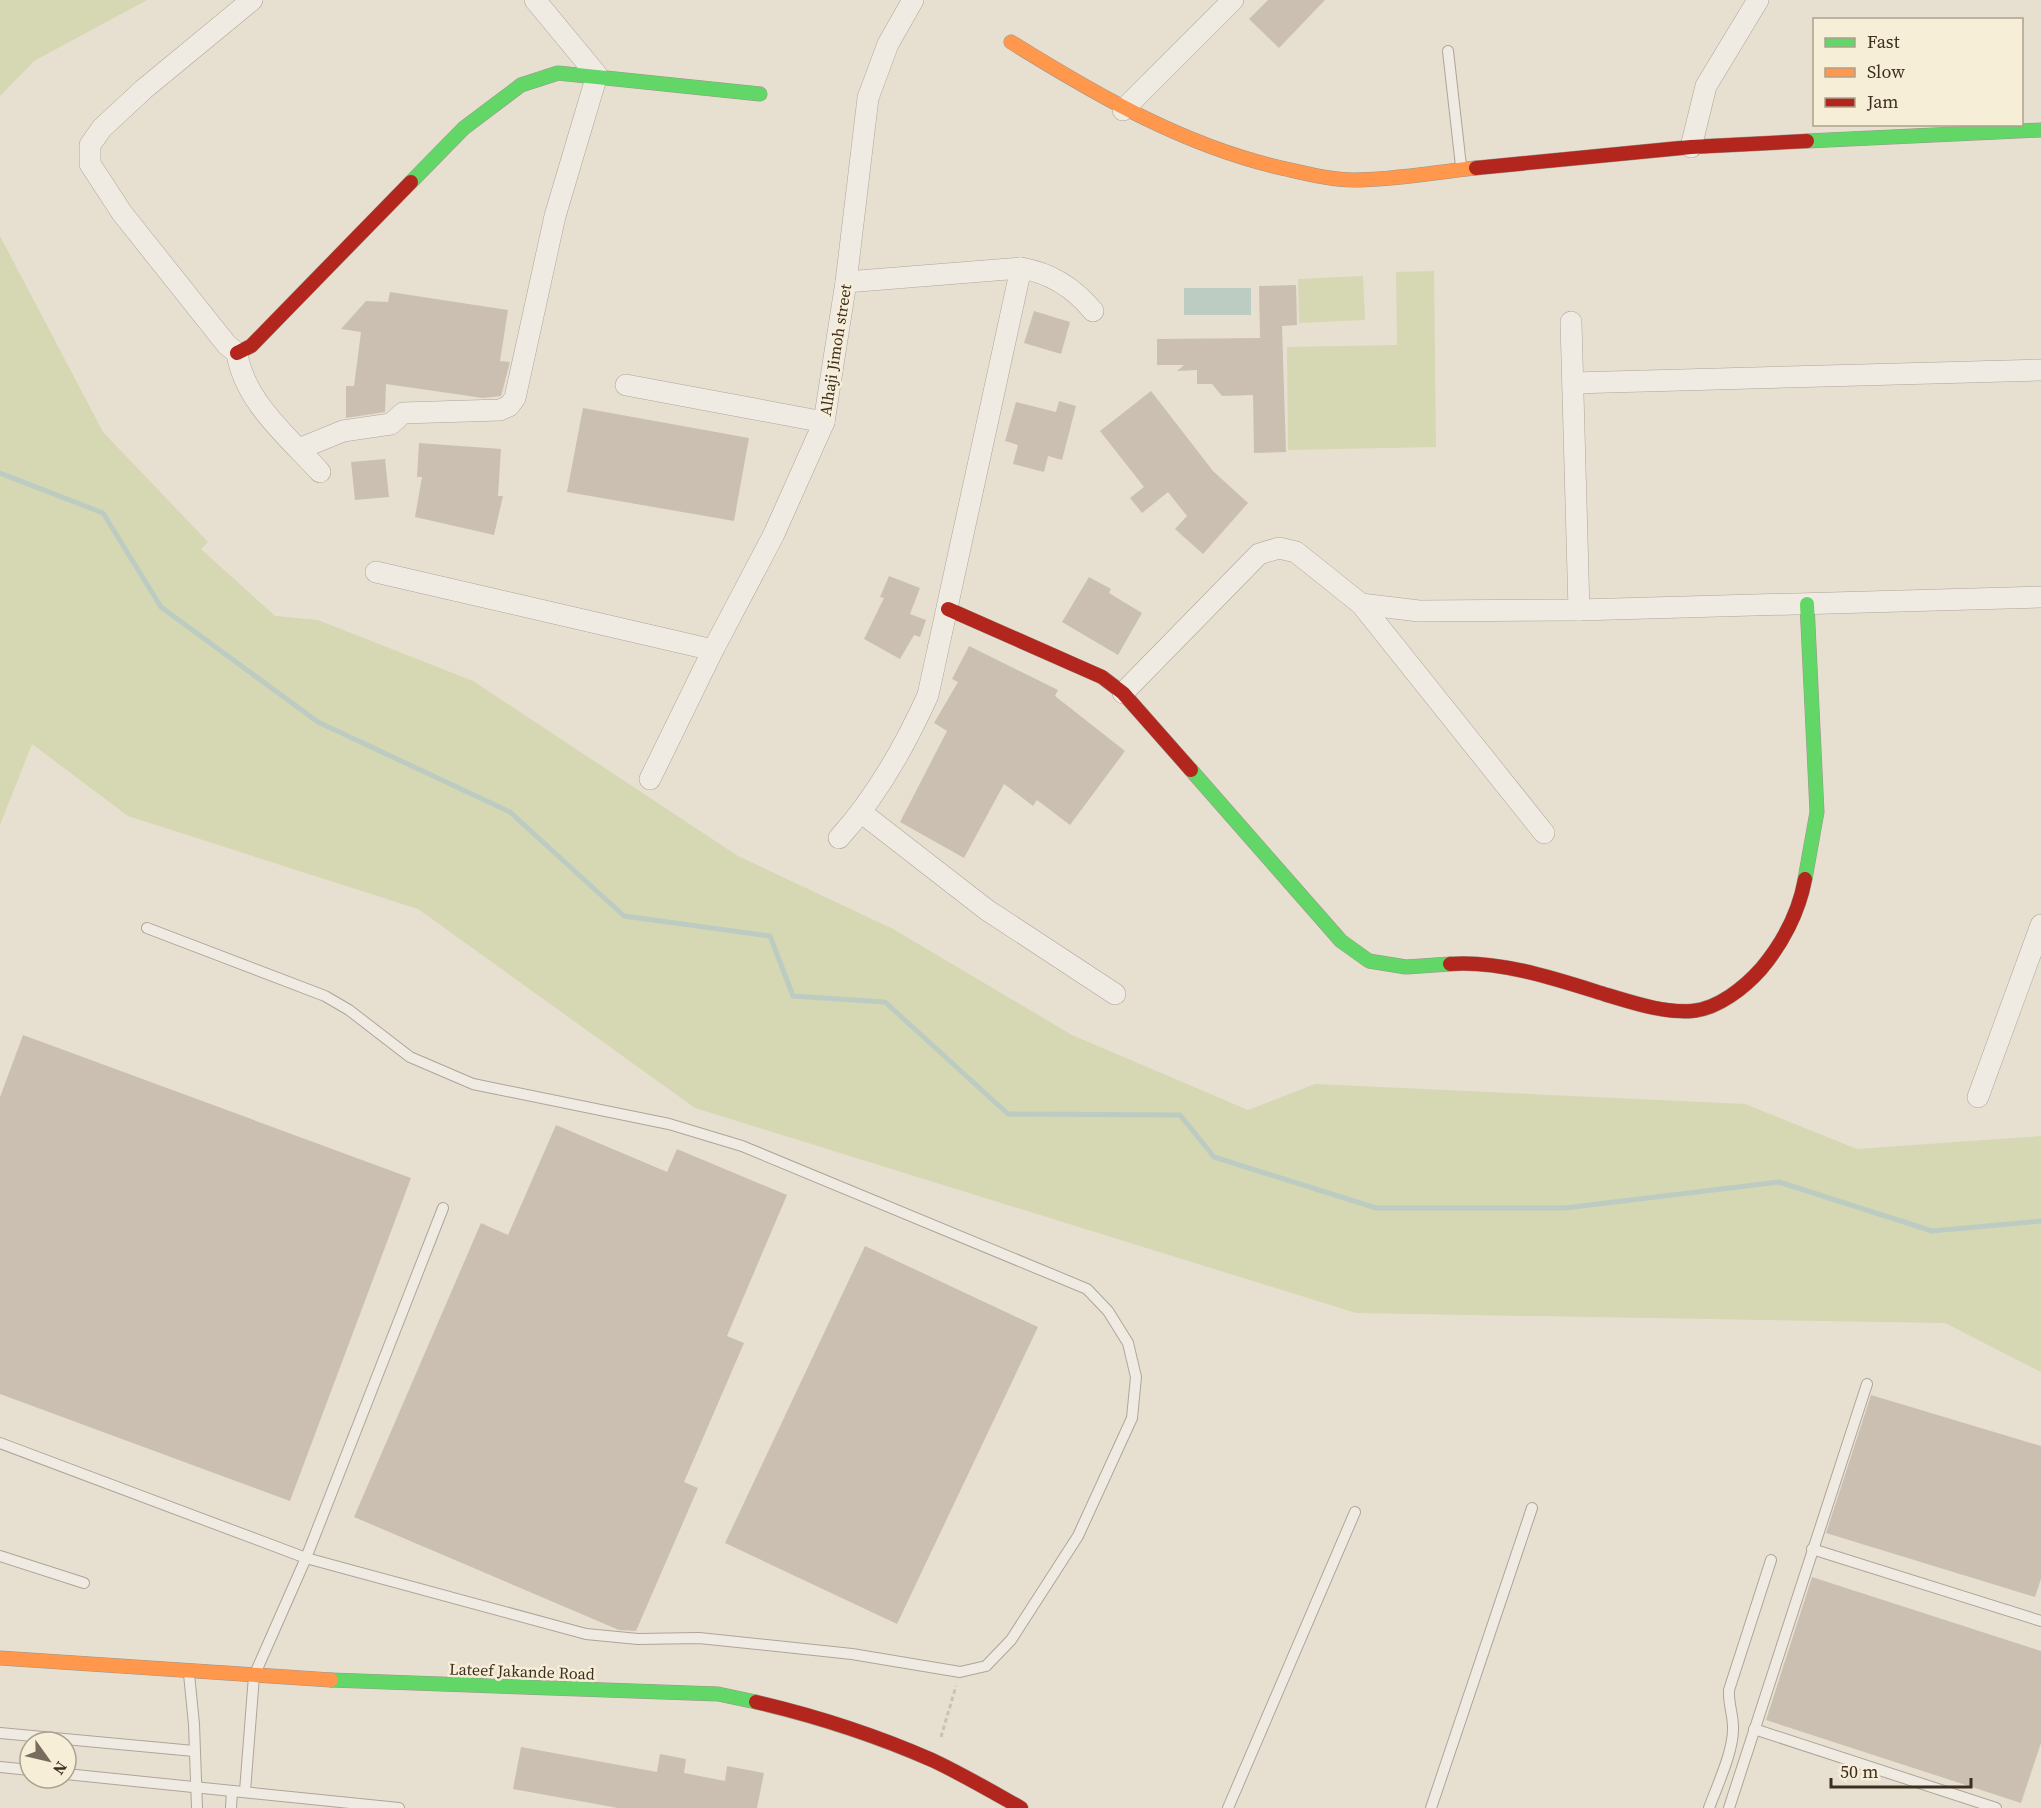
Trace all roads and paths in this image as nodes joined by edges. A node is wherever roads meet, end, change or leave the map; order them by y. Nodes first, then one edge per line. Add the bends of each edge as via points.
1 (252, 0) edge
2 (535, 0) edge
3 (913, 0) edge
4 (1233, 0) edge
5 (1758, 0) edge
6 (1011, 42) dead end
7 (1448, 51) dead end
8 (597, 75) junction
9 (760, 94) dead end
10 (1123, 110) junction
11 (2041, 130) edge
12 (1691, 147) junction
13 (1461, 169) junction
14 (1021, 268) junction
15 (846, 282) junction
16 (1093, 312) dead end
17 (1571, 322) dead end
18 (237, 353) junction
19 (2041, 370) edge
20 (1573, 383) junction
21 (626, 385) dead end
22 (824, 422) junction
23 (299, 449) junction
24 (320, 472) dead end
25 (376, 572) dead end
26 (2041, 597) edge
27 (1361, 604) junction
28 (1807, 604) junction
29 (948, 609) junction
30 (1579, 610) junction
31 (712, 650) junction
32 (1123, 693) junction
33 (650, 779) dead end
34 (862, 813) junction
35 (1544, 833) dead end
36 (839, 838) dead end
37 (2041, 925) edge
38 (147, 928) dead end
39 (1115, 994) dead end
40 (1978, 1097) dead end
41 (443, 1208) dead end
42 (1867, 1384) dead end
43 (0, 1443) edge
44 (1532, 1508) dead end
45 (1355, 1512) dead end
46 (1812, 1549) junction
47 (0, 1556) edge
48 (306, 1558) junction
49 (1771, 1560) dead end
50 (84, 1583) dead end
51 (2041, 1621) edge
52 (0, 1658) edge
53 (188, 1671) junction
54 (960, 1672) junction
55 (254, 1676) junction
56 (1754, 1729) junction
57 (0, 1732) edge
58 (194, 1752) junction
59 (934, 1761) junction
60 (0, 1767) edge
61 (18, 1769) edge
62 (78, 1775) edge
63 (198, 1788) junction
64 (232, 1791) junction
65 (245, 1791) junction
66 (197, 1808) edge
67 (231, 1808) edge
68 (399, 1808) edge
69 (1021, 1808) edge
70 (1228, 1808) edge
71 (1431, 1808) edge
72 (1709, 1808) edge
73 (1729, 1808) edge
74 (1996, 1808) edge

1 - 18 street via 144,89 102,128 90,145 90,164 123,213 226,345
2 - 8 street
3 - 15 street, Alhaji Jimoh street via 888,44 868,98
4 - 10 street
5 - 12 street via 1706,86
6 - 10 street
7 - 13 lane
8 - 9 street
8 - 18 street via 558,73 520,85 464,128 251,346
8 - 23 street via 555,216 518,389 509,406 474,412 404,413 391,424 343,431
10 - 13 street via 1208,148 1310,176 1353,180
11 - 12 street
12 - 13 street
14 - 15 street
14 - 16 street via 1040,271 1064,284
14 - 29 street
15 - 22 street, Alhaji Jimoh street
17 - 20 street
18 - 23 street via 240,371 253,397
19 - 20 street
20 - 30 street
21 - 22 street
22 - 31 street, Alhaji Jimoh street via 774,534
23 - 24 street
25 - 31 street
26 - 28 street
27 - 30 street via 1419,611
27 - 32 street via 1296,552 1279,548 1259,554
27 - 35 street
28 - 30 street
28 - 32 street via 1817,812 1803,891 1780,946 1752,979 1724,1000 1693,1011 1647,1007 1535,973 1460,963 1406,967 1369,961 1341,941
29 - 32 street via 1102,677
29 - 34 street via 928,695 910,734
31 - 33 street, Alhaji Jimoh street
34 - 36 street
34 - 39 street via 987,910
37 - 40 street
38 - 54 lane via 325,996 410,1057 473,1084 669,1124 742,1146 1087,1289 1108,1311 1128,1343 1136,1377 1132,1418 1078,1536 1011,1641 986,1666
41 - 48 lane
42 - 46 lane
43 - 48 lane
44 - 71 lane
45 - 70 lane
46 - 51 lane
46 - 56 lane
47 - 50 lane
48 - 54 lane via 586,1634 638,1639 699,1638 852,1654
48 - 55 lane
49 - 72 lane via 1729,1690 1732,1740
52 - 53 street, Lateef Jakande Road
53 - 55 street, Lateef Jakande Road
53 - 58 lane
54 - 59 path
55 - 59 street, Lateef Jakande Road via 718,1694 820,1717
55 - 65 lane
56 - 73 lane
56 - 74 lane
57 - 58 lane
58 - 63 lane
59 - 69 street, Lateef Jakande Road
60 - 61 lane
62 - 63 lane
63 - 64 lane
63 - 66 lane
64 - 65 lane
64 - 67 lane
65 - 68 lane

